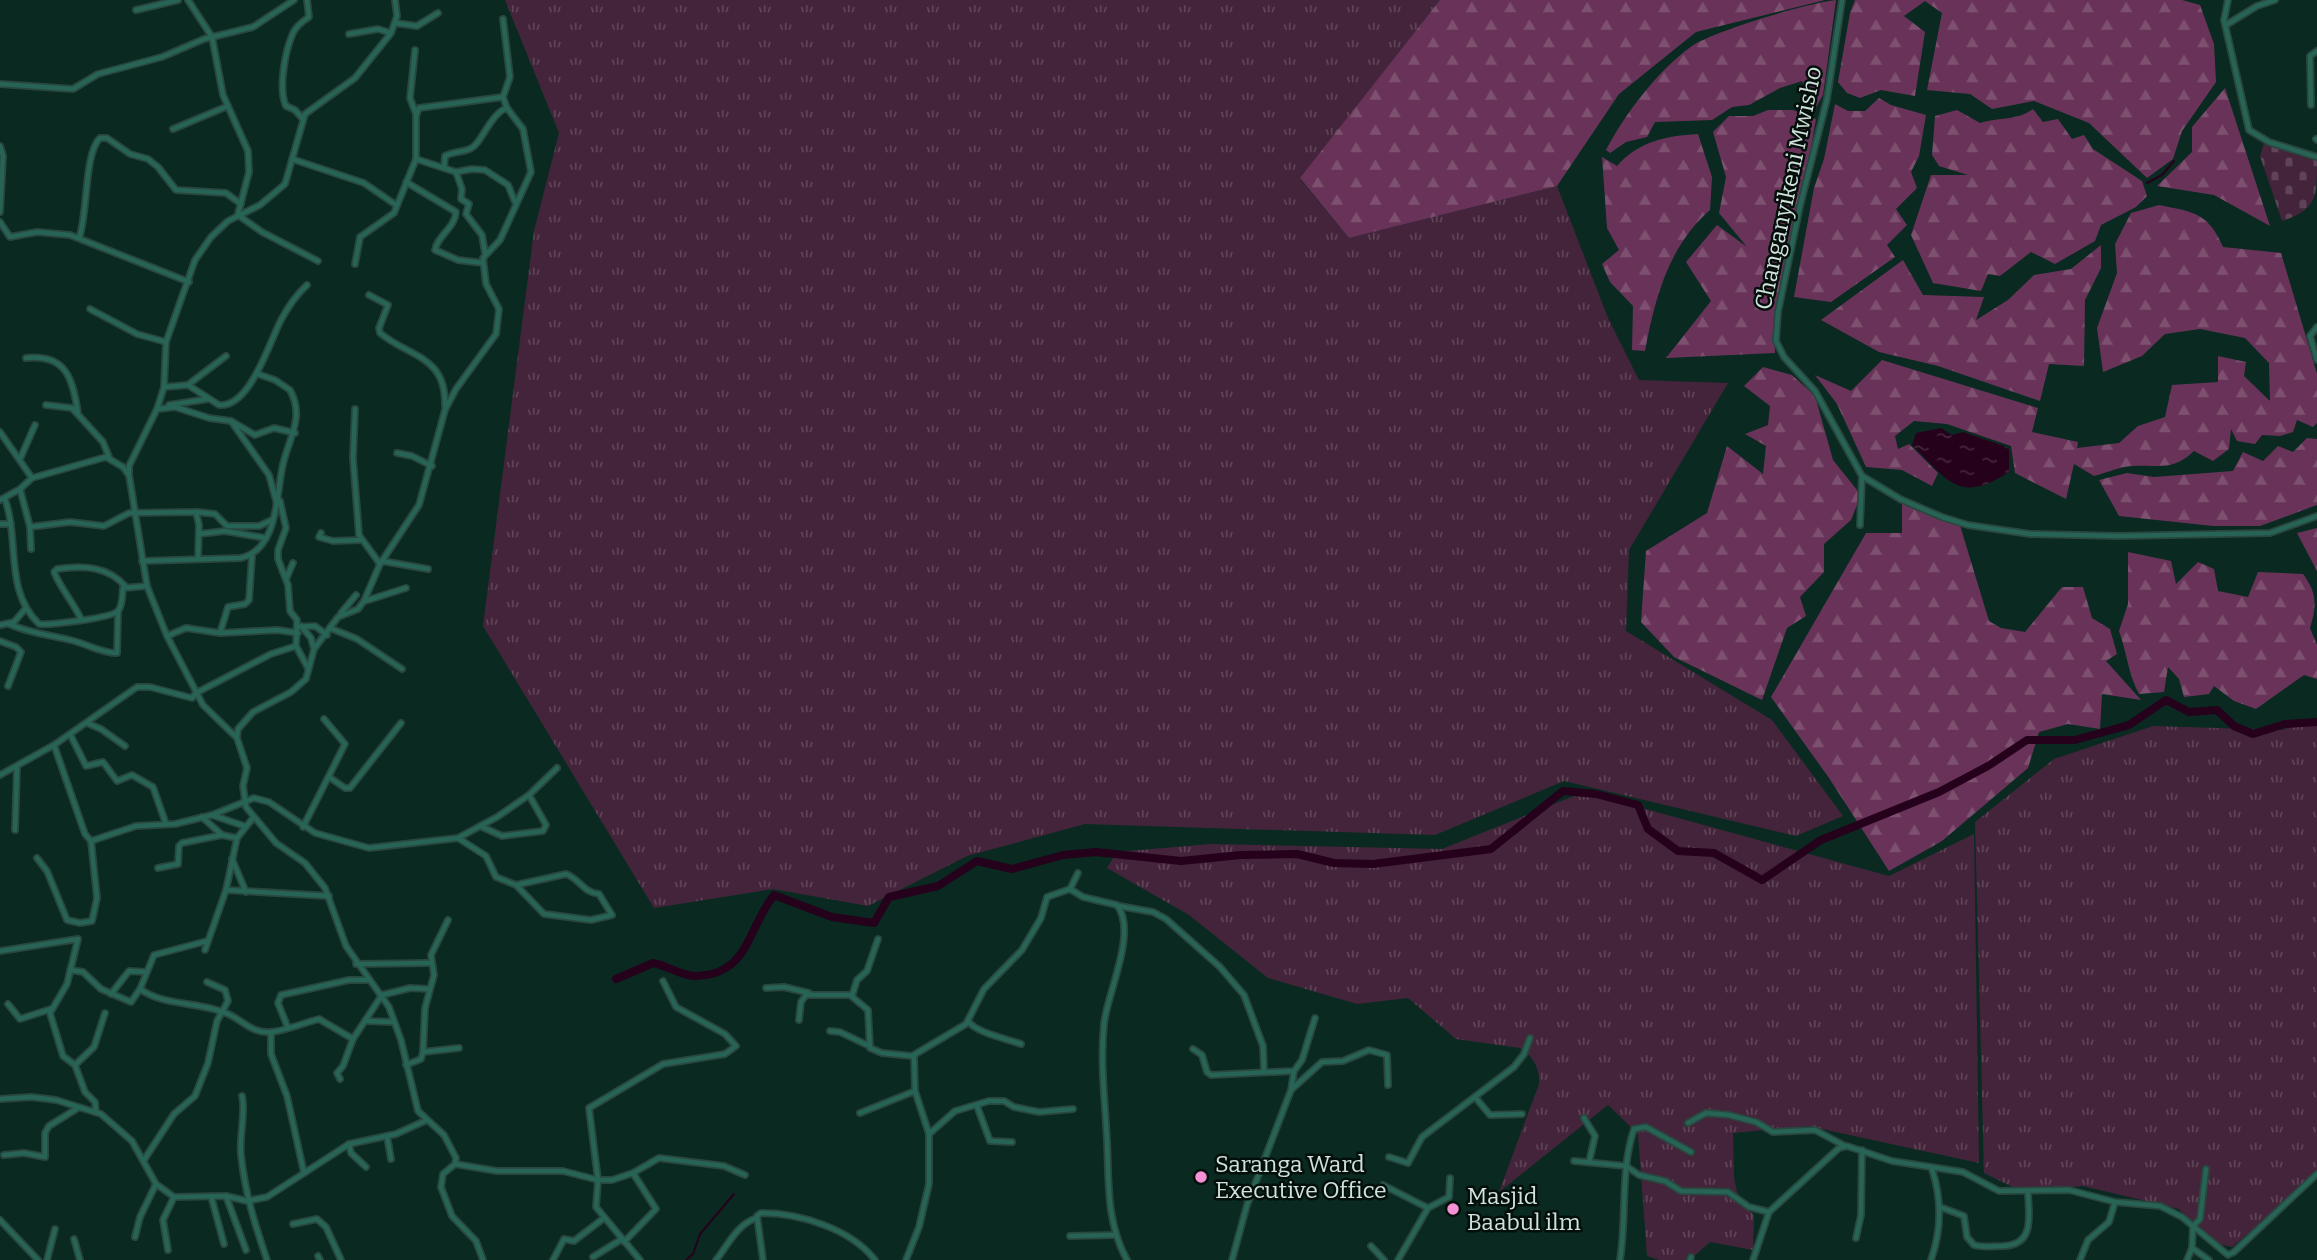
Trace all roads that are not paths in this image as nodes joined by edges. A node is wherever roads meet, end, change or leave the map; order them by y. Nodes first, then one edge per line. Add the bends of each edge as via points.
1 (178, 0) edge
2 (188, 0) edge
3 (294, 0) edge
4 (307, 0) edge
5 (395, 0) edge
6 (1842, 0) edge
7 (2228, 0) edge
8 (2274, 0) edge
9 (136, 10) dead end
10 (438, 13) dead end
11 (502, 19) dead end
12 (395, 23) junction
13 (2226, 25) junction
14 (391, 33) junction
15 (349, 34) dead end
16 (212, 37) junction
17 (415, 50) dead end
18 (2317, 51) edge
19 (0, 85) edge
20 (503, 97) junction
21 (2311, 105) dead end
22 (228, 106) junction
23 (507, 108) junction
24 (416, 114) junction
25 (303, 119) junction
26 (173, 129) dead end
27 (0, 146) edge
28 (2317, 157) edge
29 (292, 159) junction
30 (416, 159) junction
31 (444, 168) junction
32 (456, 172) junction
33 (406, 182) junction
34 (241, 204) junction
35 (515, 205) junction
36 (396, 206) junction
37 (0, 212) edge
38 (237, 215) junction
39 (0, 222) edge
40 (79, 238) junction
41 (485, 253) junction
42 (318, 261) dead end
43 (483, 263) junction
44 (355, 264) dead end
45 (189, 282) junction
46 (307, 285) dead end
47 (369, 295) dead end
48 (90, 309) dead end
49 (2317, 327) edge
50 (166, 342) junction
51 (226, 356) dead end
52 (26, 358) dead end
53 (2317, 360) edge
54 (258, 374) junction
55 (188, 385) junction
56 (164, 387) junction
57 (210, 399) junction
58 (46, 405) dead end
59 (165, 407) junction
60 (157, 409) junction
61 (355, 409) dead end
62 (445, 410) junction
63 (78, 414) junction
64 (231, 421) junction
65 (35, 425) dead end
66 (0, 432) edge
67 (295, 433) junction
68 (397, 453) dead end
69 (20, 458) junction
70 (109, 458) junction
71 (432, 466) junction
72 (129, 475) junction
73 (1862, 476) junction
74 (32, 478) junction
75 (20, 489) junction
76 (3, 499) edge
77 (278, 503) junction
78 (133, 513) junction
79 (196, 513) junction
80 (2317, 516) edge
81 (274, 519) junction
82 (0, 524) edge
83 (11, 524) junction
84 (1860, 524) dead end
85 (30, 527) junction
86 (321, 533) dead end
87 (199, 534) junction
88 (265, 538) junction
89 (361, 540) junction
90 (31, 549) dead end
91 (251, 556) junction
92 (198, 558) junction
93 (142, 561) junction
94 (381, 563) junction
95 (293, 564) dead end
96 (428, 569) dead end
97 (286, 580) junction
98 (147, 586) junction
99 (126, 587) junction
100 (406, 588) dead end
101 (356, 595) dead end
102 (364, 601) junction
103 (26, 608) junction
104 (118, 611) junction
105 (338, 617) junction
106 (81, 619) junction
107 (9, 624) junction
108 (0, 625) edge
109 (330, 628) junction
110 (298, 629) junction
111 (220, 633) junction
112 (327, 635) junction
113 (167, 636) junction
114 (0, 641) edge
115 (296, 646) junction
116 (314, 649) junction
117 (308, 669) junction
118 (402, 669) dead end
119 (8, 686) dead end
120 (196, 693) junction
121 (324, 719) dead end
122 (87, 723) junction
123 (401, 723) dead end
124 (70, 734) junction
125 (237, 738) junction
126 (54, 745) junction
127 (125, 746) dead end
128 (17, 767) junction
129 (557, 768) dead end
130 (0, 775) edge
131 (329, 778) junction
132 (529, 794) junction
133 (244, 800) junction
134 (212, 815) junction
135 (202, 817) junction
136 (253, 818) junction
137 (166, 824) junction
138 (244, 826) junction
139 (480, 826) junction
140 (303, 827) junction
141 (15, 830) dead end
142 (222, 835) junction
143 (237, 838) junction
144 (457, 838) junction
145 (92, 841) junction
146 (37, 858) dead end
147 (231, 858) junction
148 (158, 868) dead end
149 (1078, 873) dead end
150 (516, 885) junction
151 (1070, 889) junction
152 (226, 890) junction
153 (246, 892) junction
154 (329, 896) junction
155 (1119, 906) junction
156 (448, 920) dead end
157 (878, 939) dead end
158 (207, 941) junction
159 (205, 950) dead end
160 (0, 951) edge
161 (430, 962) junction
162 (356, 964) junction
163 (70, 970) junction
164 (145, 972) junction
165 (370, 980) junction
166 (663, 981) dead end
167 (207, 982) dead end
168 (765, 988) dead end
169 (140, 989) junction
170 (429, 989) junction
171 (111, 994) junction
172 (813, 994) junction
173 (382, 995) junction
174 (852, 996) junction
175 (8, 1004) dead end
176 (51, 1009) junction
177 (221, 1012) junction
178 (105, 1013) dead end
179 (1315, 1018) dead end
180 (799, 1020) dead end
181 (364, 1021) junction
182 (968, 1021) junction
183 (394, 1022) junction
184 (288, 1028) junction
185 (830, 1031) dead end
186 (271, 1032) junction
187 (1530, 1038) dead end
188 (354, 1039) junction
189 (1021, 1044) dead end
190 (868, 1045) junction
191 (458, 1048) dead end
192 (1193, 1049) dead end
193 (424, 1052) junction
194 (914, 1055) junction
195 (75, 1065) junction
196 (406, 1065) junction
197 (1264, 1070) junction
198 (1294, 1071) junction
199 (340, 1079) dead end
200 (1388, 1085) dead end
201 (1291, 1090) junction
202 (915, 1091) junction
203 (242, 1096) dead end
204 (1475, 1097) junction
205 (0, 1099) edge
206 (977, 1106) junction
207 (79, 1108) junction
208 (1073, 1109) dead end
209 (96, 1112) junction
210 (860, 1113) dead end
211 (1522, 1114) dead end
212 (1584, 1118) dead end
213 (427, 1120) junction
214 (1688, 1123) dead end
215 (929, 1134) junction
216 (387, 1136) junction
217 (1012, 1142) dead end
218 (349, 1144) junction
219 (1845, 1146) junction
220 (1862, 1150) junction
221 (1691, 1152) dead end
222 (4, 1155) dead end
223 (1389, 1157) dead end
224 (391, 1159) dead end
225 (144, 1160) junction
226 (1574, 1161) dead end
227 (1589, 1162) junction
228 (455, 1164) junction
229 (1626, 1166) junction
230 (366, 1167) dead end
231 (1932, 1168) junction
232 (2206, 1169) dead end
233 (304, 1173) junction
234 (633, 1173) junction
235 (2317, 1174) edge
236 (745, 1175) dead end
237 (1450, 1178) dead end
238 (598, 1180) junction
239 (156, 1184) junction
240 (1383, 1185) dead end
241 (2028, 1193) junction
242 (211, 1196) junction
243 (226, 1196) junction
244 (174, 1197) junction
245 (247, 1201) junction
246 (2115, 1202) junction
247 (1940, 1207) junction
248 (1428, 1208) junction
249 (1769, 1212) junction
250 (604, 1218) junction
251 (757, 1218) junction
252 (0, 1220) edge
253 (293, 1224) dead end
254 (2193, 1227) junction
255 (55, 1229) dead end
256 (1115, 1235) junction
257 (1070, 1236) dead end
258 (135, 1237) dead end
259 (1856, 1238) dead end
260 (74, 1240) dead end
261 (623, 1240) junction
262 (224, 1244) dead end
263 (1371, 1246) dead end
264 (2192, 1248) junction
265 (168, 1250) dead end
266 (246, 1250) dead end
267 (593, 1257) dead end
268 (2227, 1257) edge
269 (38, 1260) edge
270 (47, 1260) edge
271 (80, 1260) edge
272 (267, 1260) edge
273 (341, 1260) edge
274 (483, 1260) edge
275 (553, 1260) edge
276 (640, 1260) edge
277 (716, 1260) edge
278 (763, 1260) edge
279 (874, 1260) edge
280 (906, 1260) edge
281 (1127, 1260) edge
282 (1231, 1260) edge
283 (1384, 1260) edge
284 (1398, 1260) edge
285 (1620, 1260) edge
286 (1753, 1260) edge
287 (1931, 1260) edge
288 (2080, 1260) edge
289 (2187, 1260) edge
290 (2209, 1260) edge

1 - 9 street
2 - 16 street
3 - 16 street via 261,23
4 - 25 street via 309,17 296,27 289,46 283,97 286,106
5 - 12 street
6 - 73 street, Changanyikeni Mwisho via 1827,99 1800,206 1776,341 1784,357 1815,391
7 - 13 street
8 - 13 street
10 - 12 street via 417,26
11 - 20 street via 510,77
12 - 14 street
13 - 28 street via 2249,130 2269,142
14 - 15 street via 378,29
14 - 25 street via 355,78 313,105
16 - 19 street via 162,57 98,74 74,89
16 - 22 street
17 - 24 street via 411,98
18 - 21 street via 2310,56
20 - 23 street
20 - 24 street via 433,103
22 - 26 street
22 - 34 street via 248,150 249,172
23 - 31 street via 476,144 445,156
23 - 35 street via 523,129 531,172
24 - 30 street
25 - 29 street
27 - 37 street
29 - 36 street via 364,183
29 - 38 street via 290,172 278,190
30 - 31 street
30 - 33 street
31 - 32 street
32 - 35 street via 485,170 508,185
32 - 41 street via 463,189 461,199 469,205 466,214 482,235
33 - 36 street
33 - 43 street via 456,212 436,250 458,260
34 - 38 street
34 - 40 street via 226,193 176,190 148,159 100,138 84,190 85,222
35 - 41 street via 500,240
36 - 44 street via 381,225 360,237
38 - 42 street
38 - 45 street via 201,250
39 - 40 street via 10,237 54,232
40 - 45 street
41 - 43 street
43 - 62 street via 486,284 499,309 495,334
45 - 50 street
46 - 54 street via 282,319
47 - 62 street via 388,305 380,333 420,355 443,382
48 - 50 street via 137,334
49 - 53 street via 2310,336
50 - 56 street
51 - 55 street
52 - 63 street via 57,361 72,385
54 - 57 street via 229,405
54 - 67 street via 290,390
55 - 56 street
55 - 57 street
56 - 60 street
57 - 59 street via 178,401
58 - 63 street via 64,406
59 - 60 street
59 - 64 street
60 - 72 street via 129,466
61 - 89 street via 353,458
62 - 71 street
63 - 70 street via 103,442
64 - 67 street via 250,434 274,428
64 - 77 street via 269,475
65 - 69 street
66 - 69 street
67 - 77 street via 282,467
68 - 71 street
69 - 74 street
70 - 72 street
70 - 74 street via 93,458
71 - 94 street via 419,505
72 - 78 street
73 - 80 street, Changanyikeni Mwisho via 1942,517 2031,534 2270,533
73 - 84 street
74 - 75 street
75 - 76 street
75 - 85 street
76 - 83 street
77 - 81 street
77 - 97 street via 286,528 277,554
78 - 79 street
78 - 85 street via 104,526 70,522
78 - 93 street
79 - 81 street via 215,514 228,526 238,527 259,526
79 - 87 street
81 - 88 street
82 - 83 street
83 - 103 street via 15,581
85 - 90 street
86 - 89 street via 319,537 333,541
87 - 88 street via 225,531
87 - 92 street
88 - 91 street
89 - 94 street
91 - 92 street
91 - 111 street via 249,600 228,607
92 - 93 street
93 - 98 street
94 - 96 street
94 - 102 street
95 - 97 street
97 - 110 street
98 - 99 street
98 - 113 street
99 - 104 street
99 - 106 street via 99,569 57,569 57,579
100 - 102 street
101 - 105 street
102 - 105 street via 358,609
103 - 106 street via 39,624
103 - 107 street
104 - 106 street
104 - 107 street via 117,653
105 - 109 street
107 - 108 street
109 - 112 street
109 - 118 street via 357,639
110 - 111 street
110 - 112 street via 315,626
110 - 115 street
110 - 116 street via 311,638
111 - 113 street via 186,628
112 - 116 street
113 - 120 street
114 - 119 street via 21,652
115 - 117 street
115 - 120 street
116 - 117 street
117 - 125 street via 299,686 243,721
120 - 122 street via 192,698 137,687
120 - 125 street
121 - 131 street via 345,744
122 - 124 street
122 - 127 street
123 - 131 street via 350,788
124 - 126 street
124 - 137 street via 86,766 103,762 117,781 132,775 153,787
125 - 133 street via 247,768
126 - 128 street
126 - 145 street via 85,834
128 - 130 street
128 - 141 street
129 - 132 street
131 - 140 street
132 - 139 street
132 - 139 street via 546,825 543,831 502,836
133 - 134 street
133 - 136 street
133 - 140 street via 269,802
134 - 135 street
134 - 138 street
135 - 137 street
135 - 142 street
136 - 138 street
136 - 154 street via 276,843 305,863
137 - 145 street via 136,826
138 - 143 street
139 - 144 street
140 - 144 street via 380,848
142 - 143 street
142 - 148 street via 182,843 178,864
143 - 147 street
144 - 150 street via 486,856 496,877
145 - 146 street via 97,898 92,921 67,920
147 - 152 street
147 - 153 street
149 - 151 street
150 - 150 street via 544,914 556,918 591,920 612,915 599,894 585,891 565,874
151 - 155 street
151 - 182 street via 1047,897 1041,918 1022,950 984,989
152 - 153 street
152 - 158 street
153 - 154 street
154 - 162 street
155 - 197 street via 1167,919 1238,987 1263,1046
155 - 256 street via 1122,943 1104,1021 1102,1103
156 - 161 street
157 - 174 street
158 - 159 street
158 - 164 street via 153,955
160 - 163 street via 77,938
161 - 162 street
161 - 170 street via 434,975
162 - 165 street
163 - 171 street via 83,972
163 - 176 street via 61,997
164 - 169 street
164 - 171 street via 129,971
165 - 173 street
165 - 184 street via 281,995 278,1003
166 - 238 street via 676,1007 726,1034 736,1046 725,1054 663,1064 590,1105
167 - 177 street via 227,994
168 - 172 street via 785,986
169 - 171 street via 132,1002
169 - 177 street
170 - 173 street
170 - 193 street
172 - 174 street
172 - 180 street via 802,1000
173 - 181 street
173 - 183 street
174 - 190 street via 868,1010
175 - 176 street via 20,1019
176 - 195 street via 63,1055
177 - 186 street via 251,1030
177 - 225 street via 195,1096 174,1114
178 - 195 street via 94,1047
179 - 198 street via 1303,1060
181 - 183 street
181 - 188 street
182 - 189 street via 996,1037
182 - 194 street
183 - 196 street
184 - 186 street
184 - 188 street via 318,1019
185 - 190 street
186 - 233 street via 271,1055 287,1096
187 - 204 street via 1514,1067
188 - 199 street via 337,1073
190 - 194 street via 882,1053
191 - 193 street
192 - 197 street via 1202,1055 1209,1074
193 - 196 street via 421,1059
194 - 202 street
195 - 209 street
196 - 213 street via 418,1111
197 - 198 street
198 - 201 street
200 - 201 street via 1387,1055 1369,1051 1343,1061 1322,1062
201 - 282 street
202 - 210 street
202 - 215 street
203 - 245 street via 241,1153
204 - 211 street via 1490,1115
204 - 223 street via 1422,1137 1408,1163
205 - 207 street via 31,1097
206 - 208 street via 1000,1100 1039,1112
206 - 215 street via 954,1111
206 - 217 street via 990,1141
207 - 209 street
207 - 222 street via 49,1126 45,1157
209 - 225 street via 122,1130
212 - 227 street via 1595,1136
213 - 216 street
213 - 228 street via 444,1135
214 - 219 street via 1706,1113 1728,1115 1773,1132 1815,1130
215 - 280 street via 929,1187
216 - 218 street
216 - 224 street
218 - 230 street via 351,1153
218 - 233 street
219 - 220 street
219 - 249 street
220 - 231 street
220 - 259 street
221 - 229 street via 1670,1138 1638,1127 1628,1146
225 - 239 street
226 - 227 street
227 - 229 street
228 - 238 street via 498,1171 563,1171
228 - 274 street via 443,1174 441,1187 452,1216 476,1241
229 - 249 street via 1676,1189 1728,1192 1749,1207
229 - 285 street
231 - 241 street via 1963,1172 1999,1191
231 - 247 street
232 - 254 street via 2200,1219
233 - 245 street via 275,1194
234 - 236 street via 659,1158 724,1166
234 - 238 street
234 - 261 street via 656,1209
235 - 268 street
237 - 248 street via 1447,1200
238 - 250 street via 596,1208
239 - 244 street
239 - 258 street
240 - 248 street
241 - 246 street via 2073,1190
241 - 247 street via 2029,1229 2014,1245 1974,1245 1967,1237 1964,1216
242 - 243 street
242 - 244 street
242 - 262 street
243 - 245 street
243 - 266 street
244 - 265 street via 163,1220
245 - 272 street
246 - 254 street via 2160,1206
246 - 288 street via 2109,1222 2088,1240
247 - 287 street via 1940,1233
248 - 284 street
249 - 286 street
250 - 261 street
250 - 275 street via 574,1241 564,1239
251 - 277 street via 739,1229
251 - 278 street
251 - 279 street via 760,1213 771,1213 838,1230 857,1240
252 - 269 street
253 - 273 street via 317,1219 326,1227
254 - 264 street
254 - 268 street
255 - 270 street
256 - 257 street
256 - 281 street
260 - 271 street
261 - 267 street
261 - 276 street
263 - 283 street
264 - 289 street
264 - 290 street

